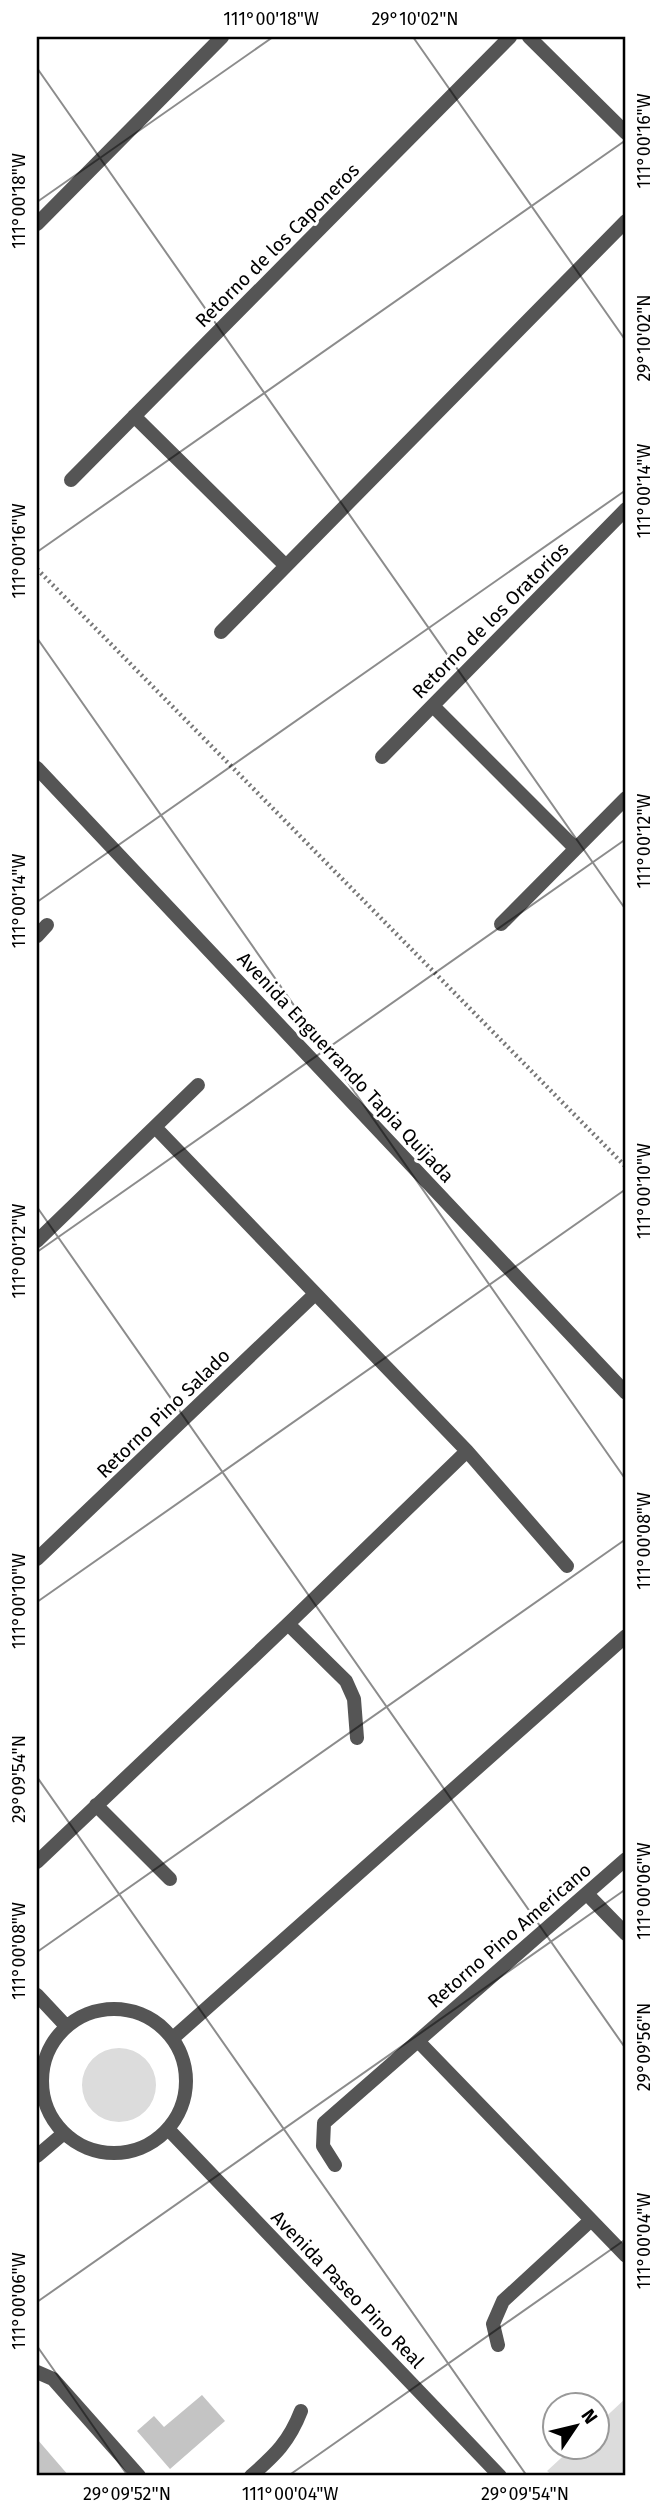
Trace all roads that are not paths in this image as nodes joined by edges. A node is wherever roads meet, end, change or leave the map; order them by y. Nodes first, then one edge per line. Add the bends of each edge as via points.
1 (222, 37) edge
2 (510, 37) edge
3 (529, 37) edge
4 (626, 133) edge
5 (626, 221) edge
6 (37, 224) edge
7 (134, 416) junction
8 (71, 480) dead end
9 (626, 509) edge
10 (286, 566) junction
11 (221, 632) dead end
12 (433, 706) junction
13 (382, 757) dead end
14 (37, 768) edge
15 (626, 797) edge
16 (575, 848) junction
17 (501, 924) dead end
18 (198, 1085) dead end
19 (155, 1128) junction
20 (37, 1241) edge
21 (316, 1294) junction
22 (626, 1393) edge
23 (467, 1451) junction
24 (37, 1559) edge
25 (566, 1566) dead end
26 (288, 1624) junction
27 (626, 1636) edge
28 (357, 1738) dead end
29 (96, 1804) junction
30 (626, 1859) edge
31 (37, 1862) edge
32 (170, 1879) dead end
33 (587, 1894) junction
34 (626, 1934) edge
35 (37, 1995) edge
36 (66, 2026) junction
37 (173, 2038) junction
38 (418, 2041) junction
39 (168, 2129) junction
40 (64, 2133) junction
41 (37, 2156) edge
42 (335, 2165) dead end
43 (590, 2221) junction
44 (626, 2256) edge
45 (498, 2344) dead end
46 (37, 2372) edge
47 (301, 2411) dead end
48 (139, 2476) edge
49 (251, 2476) edge
50 (500, 2476) edge

1 - 6 street
2 - 7 street, Retorno de los Caponeros
3 - 4 street
5 - 10 street
7 - 8 street, Retorno de los Caponeros
7 - 10 street
9 - 12 street, Retorno de los Oratorios
10 - 11 street
12 - 13 street, Retorno de los Oratorios
12 - 16 street
14 - 22 street, Avenida Enguerrando Tapia Quijada
15 - 16 street
16 - 17 street
18 - 19 street
19 - 20 street
19 - 21 street
21 - 23 street
21 - 24 street, Retorno Pino Salado
23 - 25 street
23 - 26 street
26 - 28 street via 346,1681 354,1699
26 - 29 street
27 - 37 street
29 - 31 street
29 - 32 street
30 - 33 street, Retorno Pino Americano
33 - 34 street
33 - 38 street, Retorno Pino Americano
35 - 36 street
36 - 37 street via 86,2013 110,2008 134,2011 156,2021
36 - 40 street via 45,2060 42,2079 44,2099
37 - 39 street via 184,2060 186,2084 181,2108
38 - 42 street, Retorno Pino Americano via 324,2123 323,2146
38 - 43 street
39 - 40 street via 150,2144 117,2152 83,2146
39 - 50 street, Avenida Paseo Pino Real
40 - 41 street
43 - 44 street
43 - 45 street via 503,2301 493,2324
46 - 48 street via 53,2379
47 - 49 street via 279,2452

